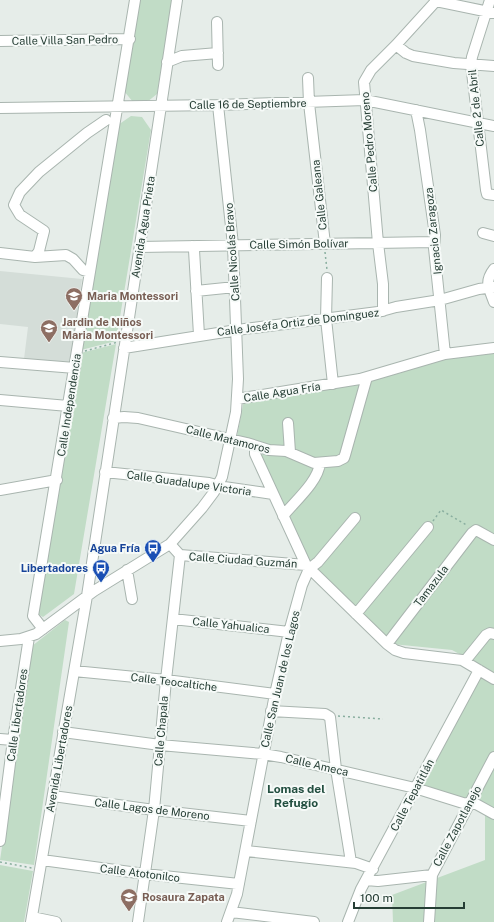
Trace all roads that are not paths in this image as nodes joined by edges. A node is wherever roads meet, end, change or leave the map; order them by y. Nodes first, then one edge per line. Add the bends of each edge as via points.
1 (136, 0) edge
2 (177, 0) edge
3 (436, 0) edge
4 (490, 0) edge
5 (490, 12) edge
6 (217, 22) dead end
7 (130, 39) junction
8 (0, 41) edge
9 (396, 45) junction
10 (218, 54) junction
11 (168, 62) junction
12 (471, 64) junction
13 (218, 65) dead end
14 (494, 66) edge
15 (308, 78) dead end
16 (365, 100) junction
17 (309, 103) junction
18 (218, 105) junction
19 (161, 106) junction
20 (117, 107) junction
21 (0, 108) edge
22 (416, 110) junction
23 (106, 120) dead end
24 (477, 122) junction
25 (494, 126) edge
26 (491, 194) edge
27 (483, 233) dead end
28 (494, 236) edge
29 (434, 242) junction
30 (378, 243) junction
31 (325, 244) junction
32 (233, 245) junction
33 (192, 246) junction
34 (140, 247) junction
35 (0, 254) edge
36 (36, 257) junction
37 (494, 269) edge
38 (90, 272) junction
39 (327, 278) road end
40 (236, 287) junction
41 (491, 287) edge
42 (196, 291) junction
43 (440, 300) junction
44 (494, 302) edge
45 (383, 311) junction
46 (326, 319) junction
47 (237, 330) junction
48 (199, 335) junction
49 (125, 344) junction
50 (494, 348) edge
51 (445, 354) junction
52 (0, 362) edge
53 (75, 368) junction
54 (367, 377) junction
55 (333, 384) junction
56 (238, 399) junction
57 (0, 400) edge
58 (68, 406) junction
59 (113, 418) junction
60 (288, 423) dead end
61 (231, 440) junction
62 (255, 446) junction
63 (290, 452) junction
64 (320, 463) junction
65 (105, 472) junction
66 (57, 480) junction
67 (218, 485) junction
68 (0, 490) edge
69 (273, 494) junction
70 (283, 516) junction
71 (355, 518) dead end
72 (428, 527) road end
73 (494, 540) edge
74 (170, 544) junction
75 (180, 555) junction
76 (308, 567) junction
77 (127, 570) junction
78 (86, 596) junction
79 (132, 599) dead end
80 (356, 614) junction
81 (173, 619) junction
82 (47, 626) junction
83 (289, 632) junction
84 (492, 633) edge
85 (29, 637) junction
86 (0, 640) edge
87 (387, 644) junction
88 (465, 661) junction
89 (479, 670) junction
90 (74, 671) junction
91 (494, 679) edge
92 (166, 680) junction
93 (275, 694) junction
94 (271, 710) junction
95 (63, 732) junction
96 (0, 739) edge
97 (13, 740) junction
98 (160, 745) junction
99 (263, 754) junction
100 (494, 758) edge
101 (336, 770) junction
102 (415, 788) junction
103 (52, 796) junction
104 (2, 803) edge
105 (470, 803) junction
106 (154, 810) junction
107 (494, 814) edge
108 (251, 821) junction
109 (0, 841) edge
110 (246, 851) junction
111 (351, 862) junction
112 (41, 865) junction
113 (372, 869) junction
114 (145, 874) junction
115 (432, 875) junction
116 (366, 880) junction
117 (239, 884) junction
118 (231, 912) junction
119 (32, 919) edge
120 (56, 922) edge
121 (138, 922) edge
122 (227, 922) edge
123 (314, 922) edge
124 (348, 922) edge
125 (429, 922) edge

1 - 7 street, Calle Independencia
2 - 11 street, Avenida Agua Prieta
3 - 5 street
3 - 9 street, Calle Pedro Moreno
4 - 5 street, Calle 2 de Abril
5 - 12 street, Calle 2 de Abril
6 - 10 street
7 - 8 street, Calle Villa San Pedro
7 - 20 street, Calle Independencia
9 - 12 street via 410,55
9 - 16 street, Calle Pedro Moreno via 367,75 364,84
10 - 11 street via 182,56
10 - 13 street
11 - 19 street, Avenida Agua Prieta
12 - 14 street
12 - 24 street, Calle 2 de Abril
15 - 17 street, Calle Galeana
16 - 17 street, Calle 16 de Septiembre
16 - 22 street, Calle 16 de Septiembre
16 - 30 street, Calle Pedro Moreno
17 - 18 street, Calle 16 de Septiembre
17 - 31 street, Calle Galeana
18 - 19 street, Calle 16 de Septiembre
18 - 32 street, Calle Nicolás Bravo
19 - 20 street, Calle 16 de Septiembre
19 - 34 street, Avenida Agua Prieta
20 - 21 street, Calle 16 de Septiembre
20 - 38 street, Calle Independencia
22 - 24 street, Calle 16 de Septiembre
22 - 29 street, Ignacio Zaragoza
23 - 36 street via 87,133 20,192 14,204 20,215 44,231
24 - 25 street, Calle 16 de Septiembre
24 - 26 street, Calle 2 de Abril via 486,190
27 - 28 street
29 - 30 street, Calle Simón Bolívar
29 - 43 street, Ignacio Zaragoza
30 - 31 street, Calle Simón Bolívar
30 - 45 street, Calle Pedro Moreno
31 - 32 street, Calle Simón Bolívar
32 - 33 street, Calle Simón Bolívar
32 - 40 street, Calle Nicolás Bravo
33 - 34 street, Calle Simón Bolívar
33 - 42 street
34 - 49 street, Avenida Agua Prieta
35 - 36 street
36 - 38 street via 66,255 83,270
37 - 41 street via 489,276
38 - 53 street, Calle Independencia
39 - 46 street
40 - 42 street
40 - 47 street, Calle Nicolás Bravo
41 - 43 street, Calle Joséfa Ortiz de Domínguez
41 - 44 street
42 - 48 street
43 - 45 street, Calle Joséfa Ortiz de Domínguez
43 - 51 street, Ignacio Zaragoza
45 - 46 street, Calle Joséfa Ortiz de Domínguez
46 - 47 street, Calle Joséfa Ortiz de Domínguez
46 - 55 street
47 - 48 street, Calle Joséfa Ortiz de Domínguez
47 - 56 street, Calle Nicolás Bravo
48 - 49 street, Calle Joséfa Ortiz de Domínguez
49 - 59 street, Avenida Agua Prieta
50 - 51 street, Calle Agua Fría
51 - 54 street, Calle Agua Fría
52 - 53 street
53 - 58 street, Calle Independencia
54 - 55 street, Calle Agua Fría
54 - 64 street, Calle Matamoros via 345,454 341,460
55 - 56 street, Calle Agua Fría
56 - 61 street, Calle Agua Fría
57 - 58 street
58 - 66 street, Calle Independencia
59 - 61 street, Calle Matamoros via 138,418
59 - 65 street, Avenida Agua Prieta
60 - 63 street
61 - 62 street, Calle Matamoros
61 - 67 street, Calle Agua Fría
62 - 63 street, Calle Matamoros
62 - 69 street
63 - 64 street, Calle Matamoros via 310,462
64 - 70 street via 315,478
65 - 67 street, Calle Guadalupe Victoria
65 - 78 street, Avenida Agua Prieta
66 - 68 street
66 - 82 street, Calle Independencia via 33,616
67 - 69 street, Calle Guadalupe Victoria
67 - 74 street, Calle Agua Fría via 202,508
69 - 70 street
70 - 76 street
71 - 76 street via 318,562
72 - 80 street
73 - 87 street, Tamazula via 476,530 469,536
74 - 75 street
74 - 77 street, Calle Agua Fría
75 - 76 street, Calle Ciudad Guzmán
75 - 81 street, Calle Chapala
76 - 80 street, Calle Ciudad Guzmán
76 - 83 street, Calle San Juan de los Lagos
77 - 78 street, Calle Agua Fría
77 - 79 street
78 - 82 street, Calle Agua Fría
78 - 90 street, Avenida Libertadores
80 - 87 street, Calle Ciudad Guzmán
81 - 83 street, Calle Yahualica
81 - 92 street, Calle Chapala
82 - 85 street, Calle Agua Fría
83 - 93 street, Calle San Juan de los Lagos
84 - 88 street via 486,635
85 - 86 street, Calle Agua Fría
85 - 97 street, Calle Libertadores
87 - 88 street, Calle Ciudad Guzmán via 399,652
88 - 89 street, Calle Ciudad Guzmán
89 - 91 street, Calle Ciudad Guzmán
89 - 102 street, Calle Tepatitlán
90 - 92 street, Calle Teocaltiche
90 - 95 street, Avenida Libertadores
92 - 93 street, Calle Teocaltiche
92 - 98 street, Calle Chapala
93 - 94 street, Calle San Juan de los Lagos
94 - 99 street, Calle San Juan de los Lagos
94 - 101 street via 328,715
95 - 98 street, Calle Ameca
95 - 103 street, Avenida Libertadores
96 - 97 street
97 - 104 street, Calle Libertadores
98 - 99 street, Calle Ameca
98 - 106 street, Calle Chapala
99 - 101 street, Calle Ameca
99 - 108 street, Calle San Juan de los Lagos
100 - 105 street, Calle Zapotlanejo
101 - 102 street, Calle Ameca
101 - 111 street
102 - 105 street, Calle Ameca
102 - 113 street, Calle Tepatitlán
103 - 106 street, Calle Lagos de Moreno
103 - 112 street, Avenida Libertadores
104 - 109 street, Calle Libertadores
105 - 107 street, Calle Ameca via 482,806
105 - 115 street, Calle Zapotlanejo
106 - 108 street, Calle Lagos de Moreno
106 - 114 street, Calle Chapala
108 - 110 street, Calle San Juan de los Lagos
110 - 111 street
110 - 117 street, Calle San Juan de los Lagos
111 - 113 street
112 - 114 street, Calle Atotonilco
112 - 119 street, Avenida Libertadores
113 - 116 street, Calle Tepatitlán
114 - 117 street, Calle Atotonilco
114 - 121 street, Calle Chapala
115 - 116 street
115 - 125 street, Calle Zapotlanejo
116 - 124 street, Calle Tepatitlán
117 - 118 street, Calle San Juan de los Lagos
118 - 122 street, Calle San Juan de los Lagos
118 - 123 street
119 - 120 street

